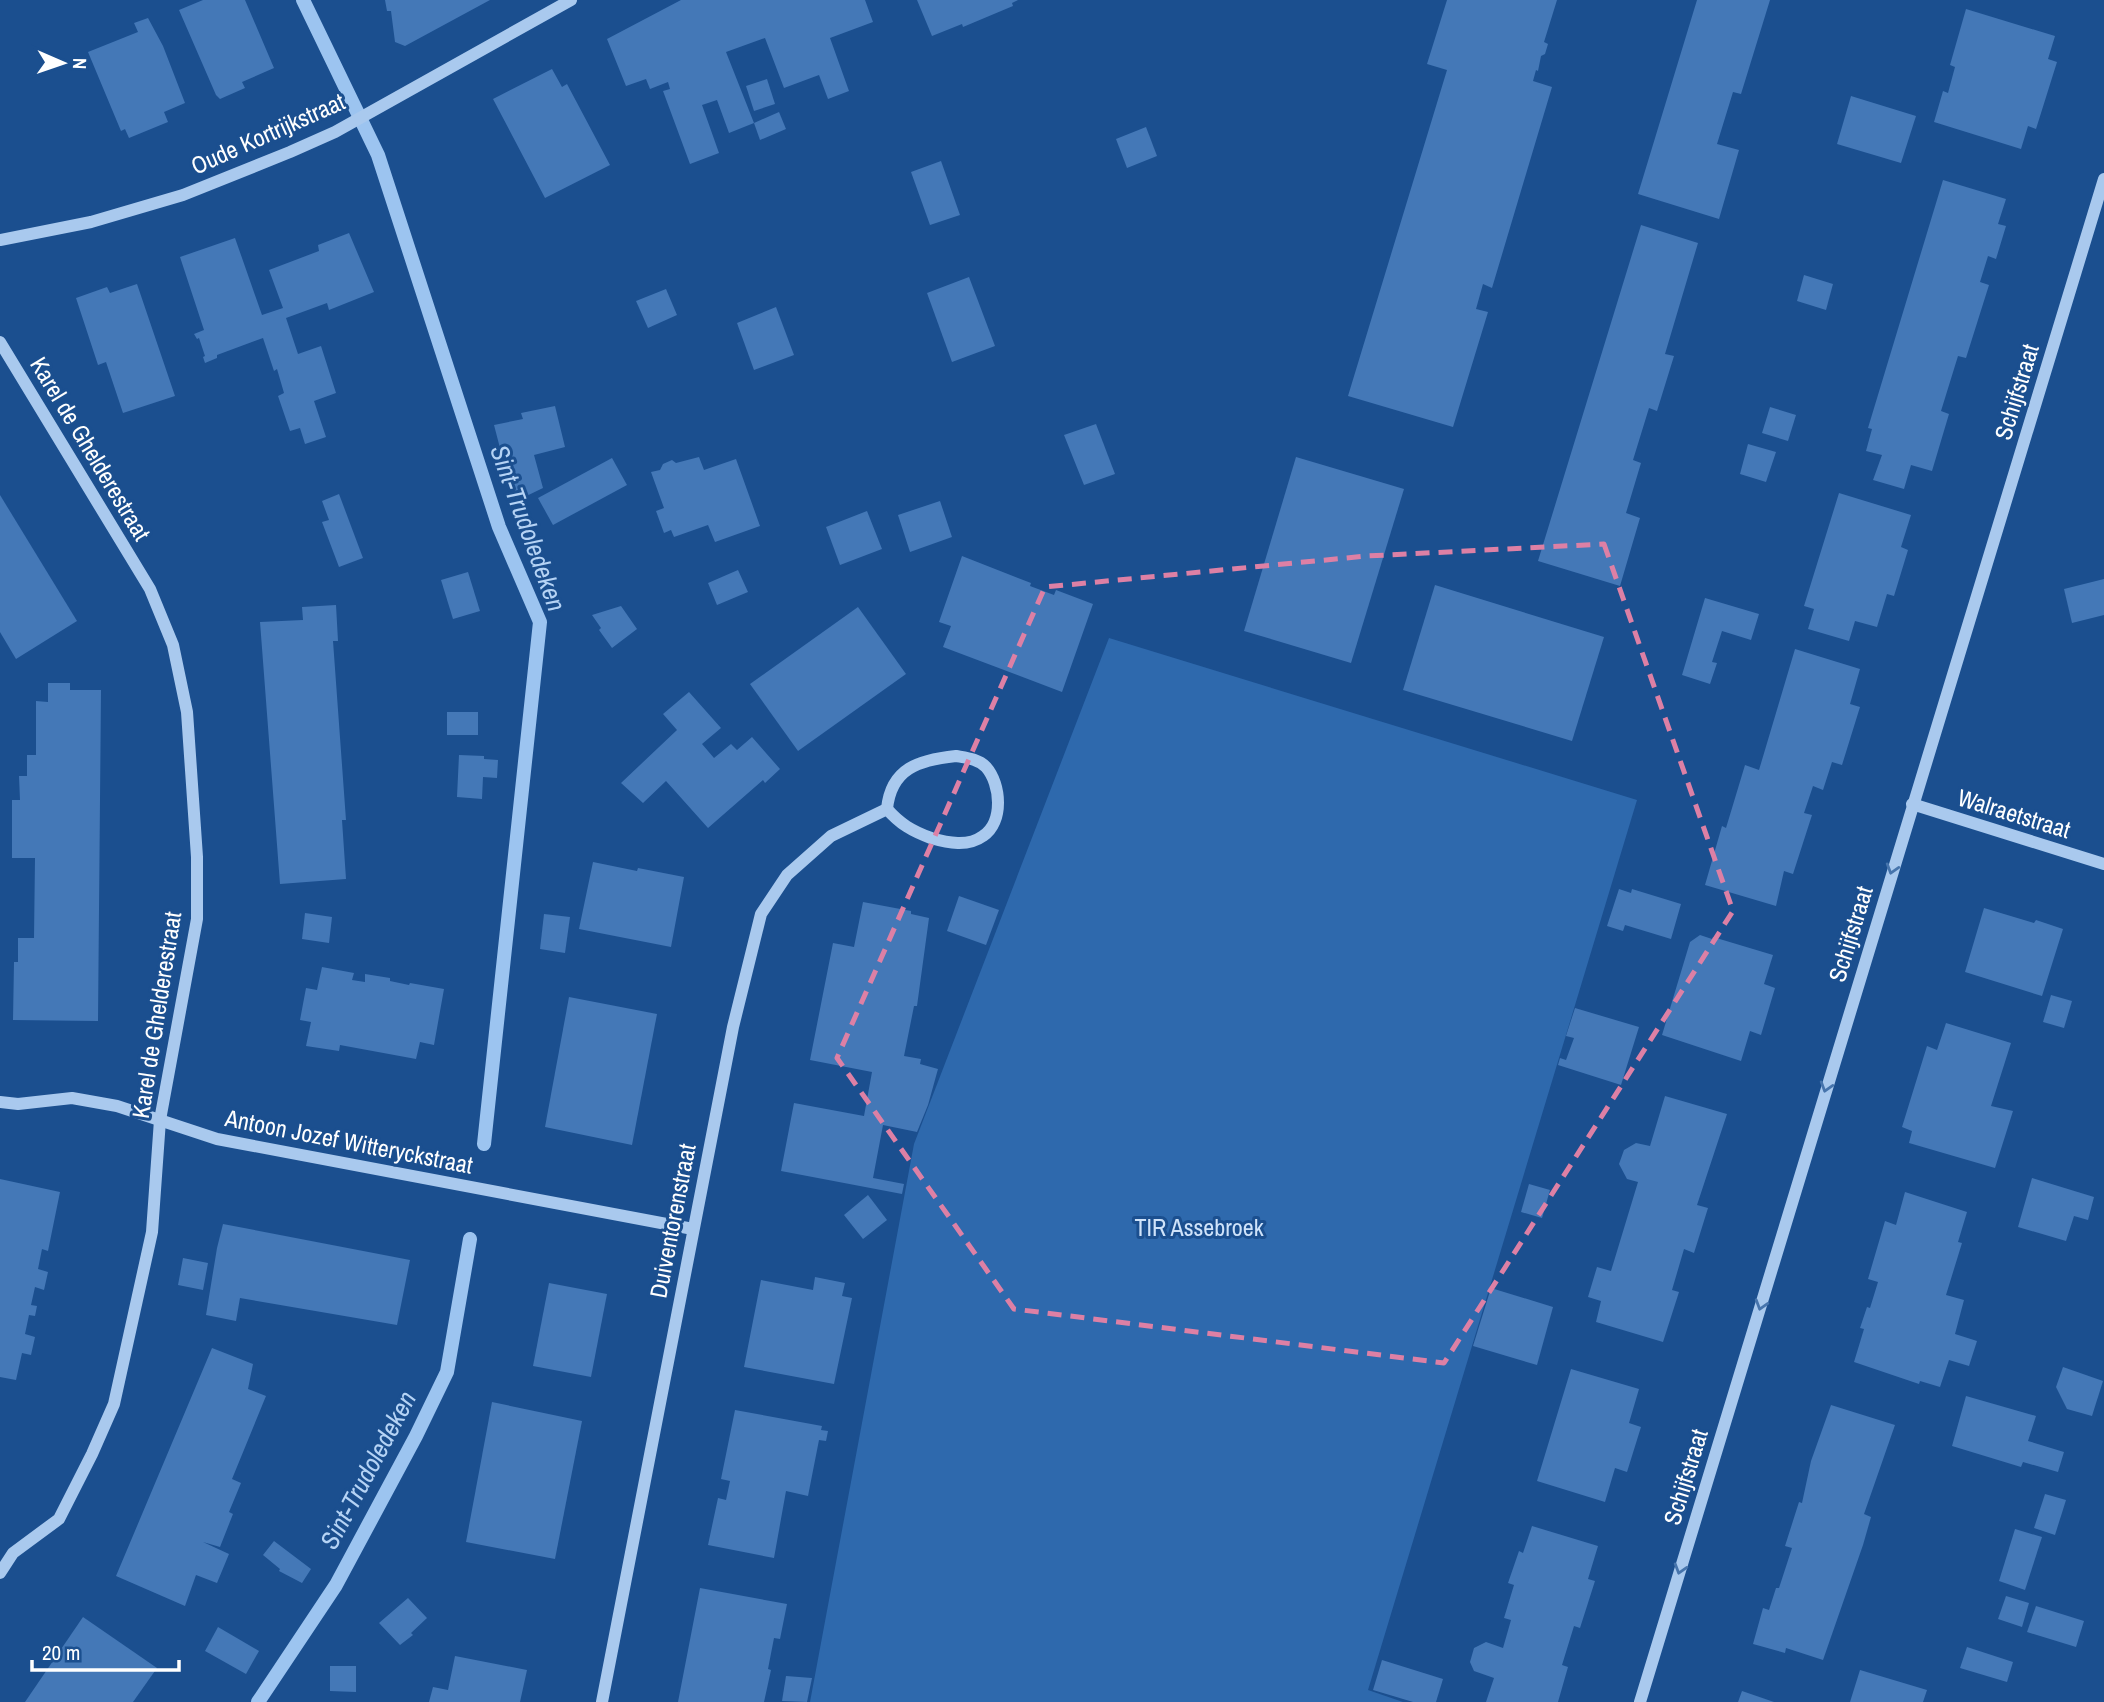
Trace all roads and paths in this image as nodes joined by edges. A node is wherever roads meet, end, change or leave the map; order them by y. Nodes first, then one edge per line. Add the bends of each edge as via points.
1 (571, 0) edge
2 (2104, 179) edge
3 (0, 240) edge
4 (0, 342) edge
5 (1912, 804) junction
6 (887, 808) junction
7 (2104, 864) edge
8 (0, 1102) edge
9 (160, 1120) junction
10 (693, 1229) junction
11 (0, 1573) edge
12 (602, 1702) edge
13 (1640, 1702) edge

1 - 3 street, Oude Kortrijkstraat via 335,132 183,195 92,222
2 - 5 street, Schijfstraat
4 - 9 street, Karel de Ghelderestraat via 150,589 173,645 187,712 197,919
5 - 7 street, Walraetstraat
5 -> 13 street, Schijfstraat
6 - 6 street via 911,831 943,842 972,842 985,835 995,820 995,781 984,765 971,758 925,761 895,778
6 - 10 street, Duiventorenstraat via 831,835 786,875 761,914 733,1027
8 - 9 street, Antoon Jozef Witteryckstraat via 72,1098
9 - 10 street, Antoon Jozef Witteryckstraat via 217,1139
9 - 11 street, Karel de Ghelderestraat via 152,1232 114,1404 59,1519 13,1553
10 - 12 street, Duiventorenstraat

